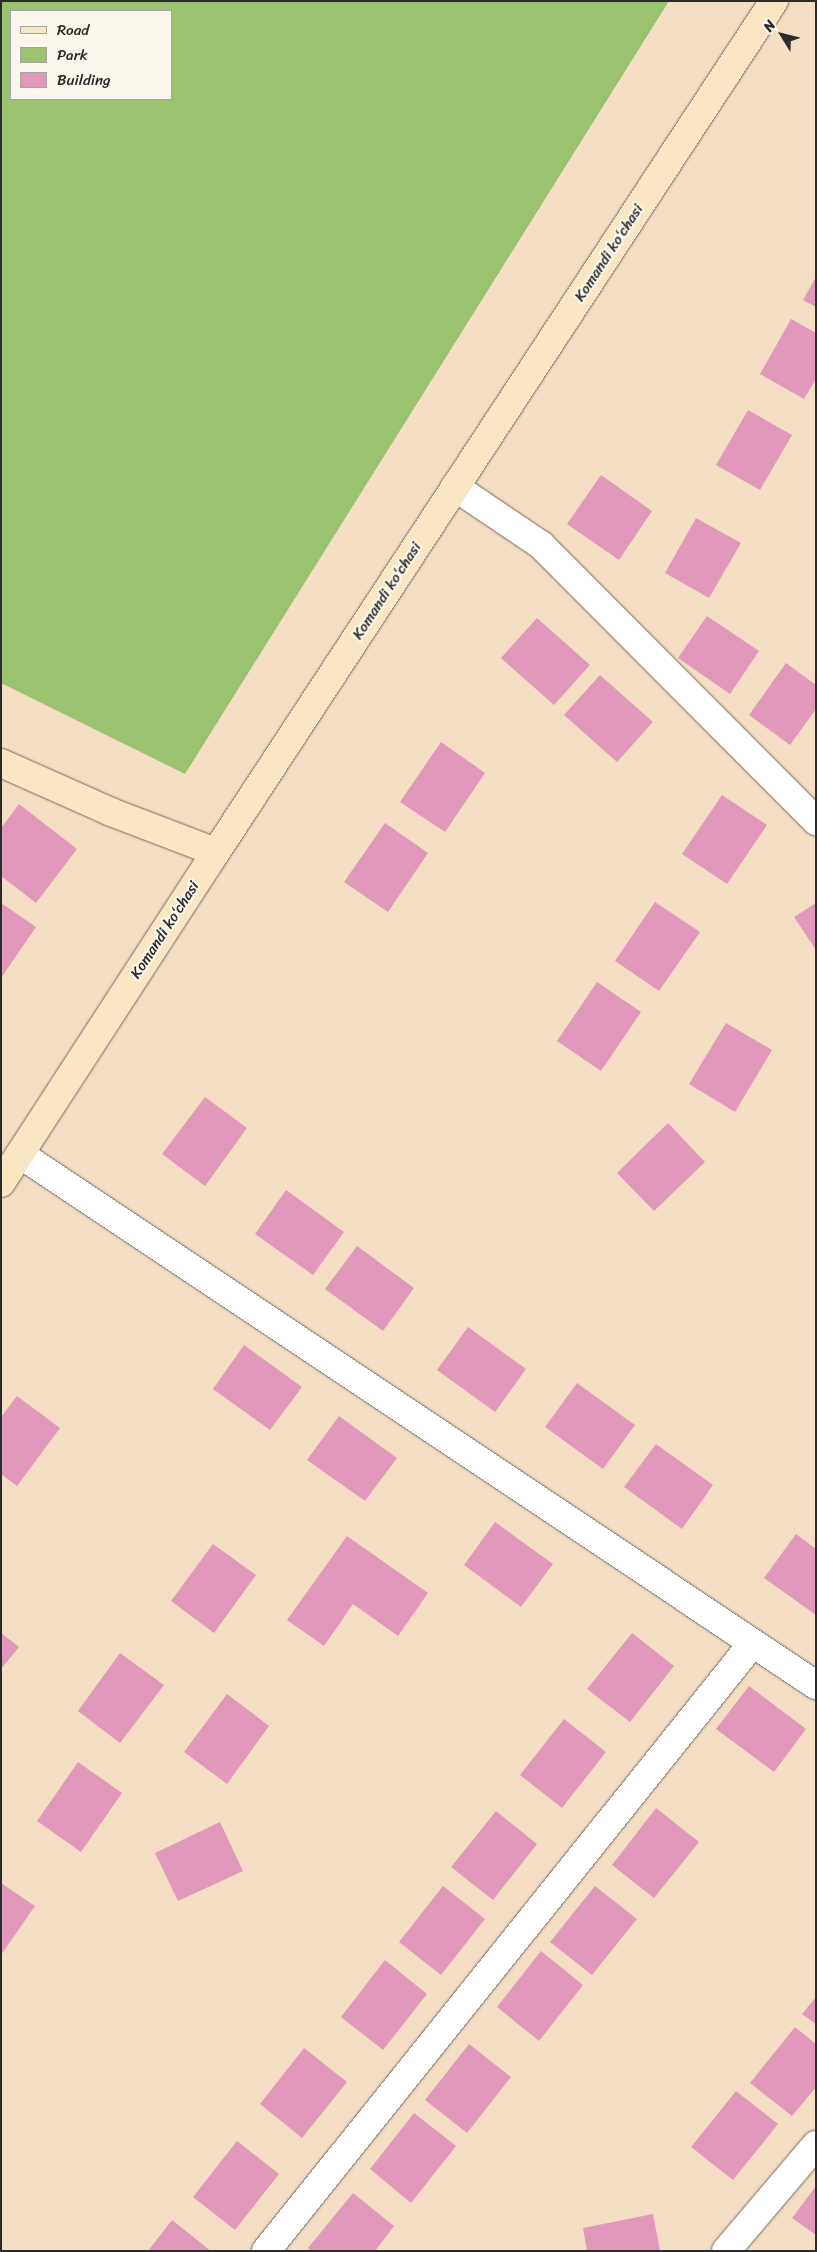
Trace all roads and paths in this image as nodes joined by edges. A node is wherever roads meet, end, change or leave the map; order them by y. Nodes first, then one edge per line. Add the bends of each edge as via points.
1 (774, 1) edge
2 (455, 487) junction
3 (1, 763) edge
4 (816, 821) edge
5 (216, 852) junction
6 (20, 1154) junction
7 (1, 1183) edge
8 (752, 1644) junction
9 (816, 1685) edge
10 (816, 2145) edge
11 (266, 2251) edge
12 (726, 2251) edge

1 - 2 main road, Komandi ko‘chasi
2 - 4 street via 541,545
2 - 5 main road, Komandi ko‘chasi
3 - 5 main road via 111,812
5 - 6 main road, Komandi ko‘chasi
6 - 7 main road, Komandi ko‘chasi
6 - 8 street
8 - 9 street
8 - 11 street
10 - 12 street

